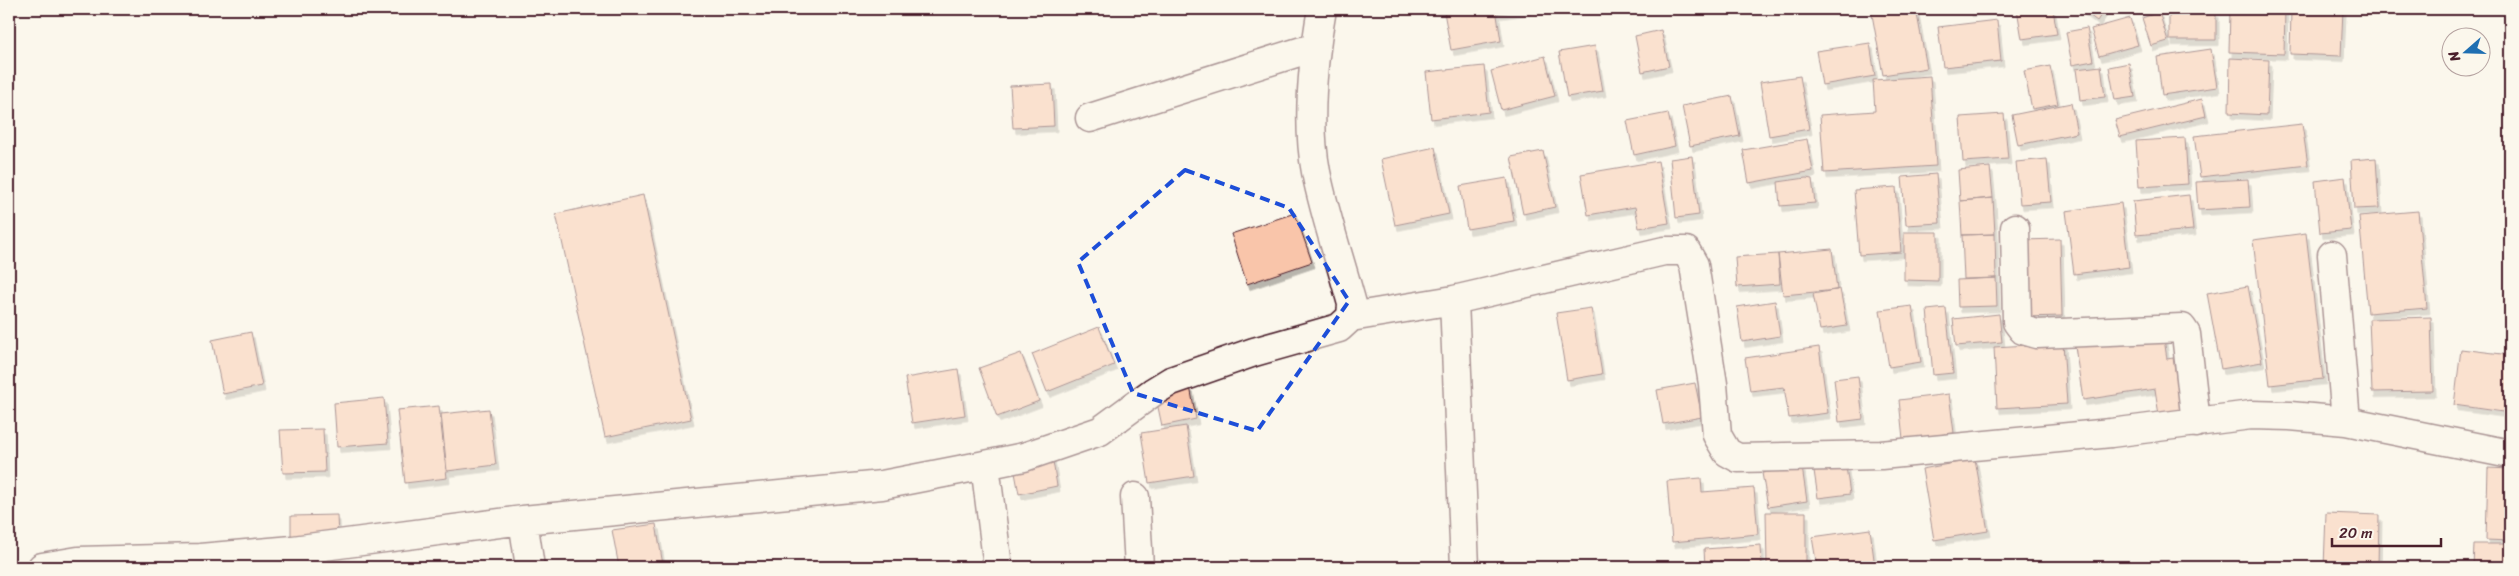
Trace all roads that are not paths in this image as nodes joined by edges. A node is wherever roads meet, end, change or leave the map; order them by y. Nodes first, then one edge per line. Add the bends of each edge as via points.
1 (1322, 9) edge
2 (1316, 50) junction
3 (1090, 118) dead end
4 (2016, 228) dead end
5 (2332, 255) dead end
6 (1454, 300) junction
7 (1351, 317) junction
8 (2346, 421) junction
9 (2196, 423) junction
10 (2510, 454) edge
11 (985, 465) junction
12 (1135, 497) dead end
13 (523, 520) junction
14 (42, 567) edge
15 (530, 567) edge
16 (998, 567) edge
17 (1139, 567) edge
18 (1465, 567) edge

1 - 2 street
2 - 3 street via 1302,51
2 - 7 street via 1312,121 1316,171 1352,304
4 - 9 street via 2017,322 2023,330 2037,334 2182,328 2186,334
5 - 8 street
6 - 7 street
6 - 9 street via 1664,252 1686,251 1694,266 1713,384 1717,435 1727,452 1738,458 1881,455
6 - 18 street
7 - 11 street via 1340,328 1254,352 1170,382 1100,431 1024,457
8 - 9 street via 2251,415
8 - 10 street
11 - 13 street via 882,485
11 - 16 street
12 - 17 street
13 - 14 street via 293,550 200,558 78,561
13 - 15 street

